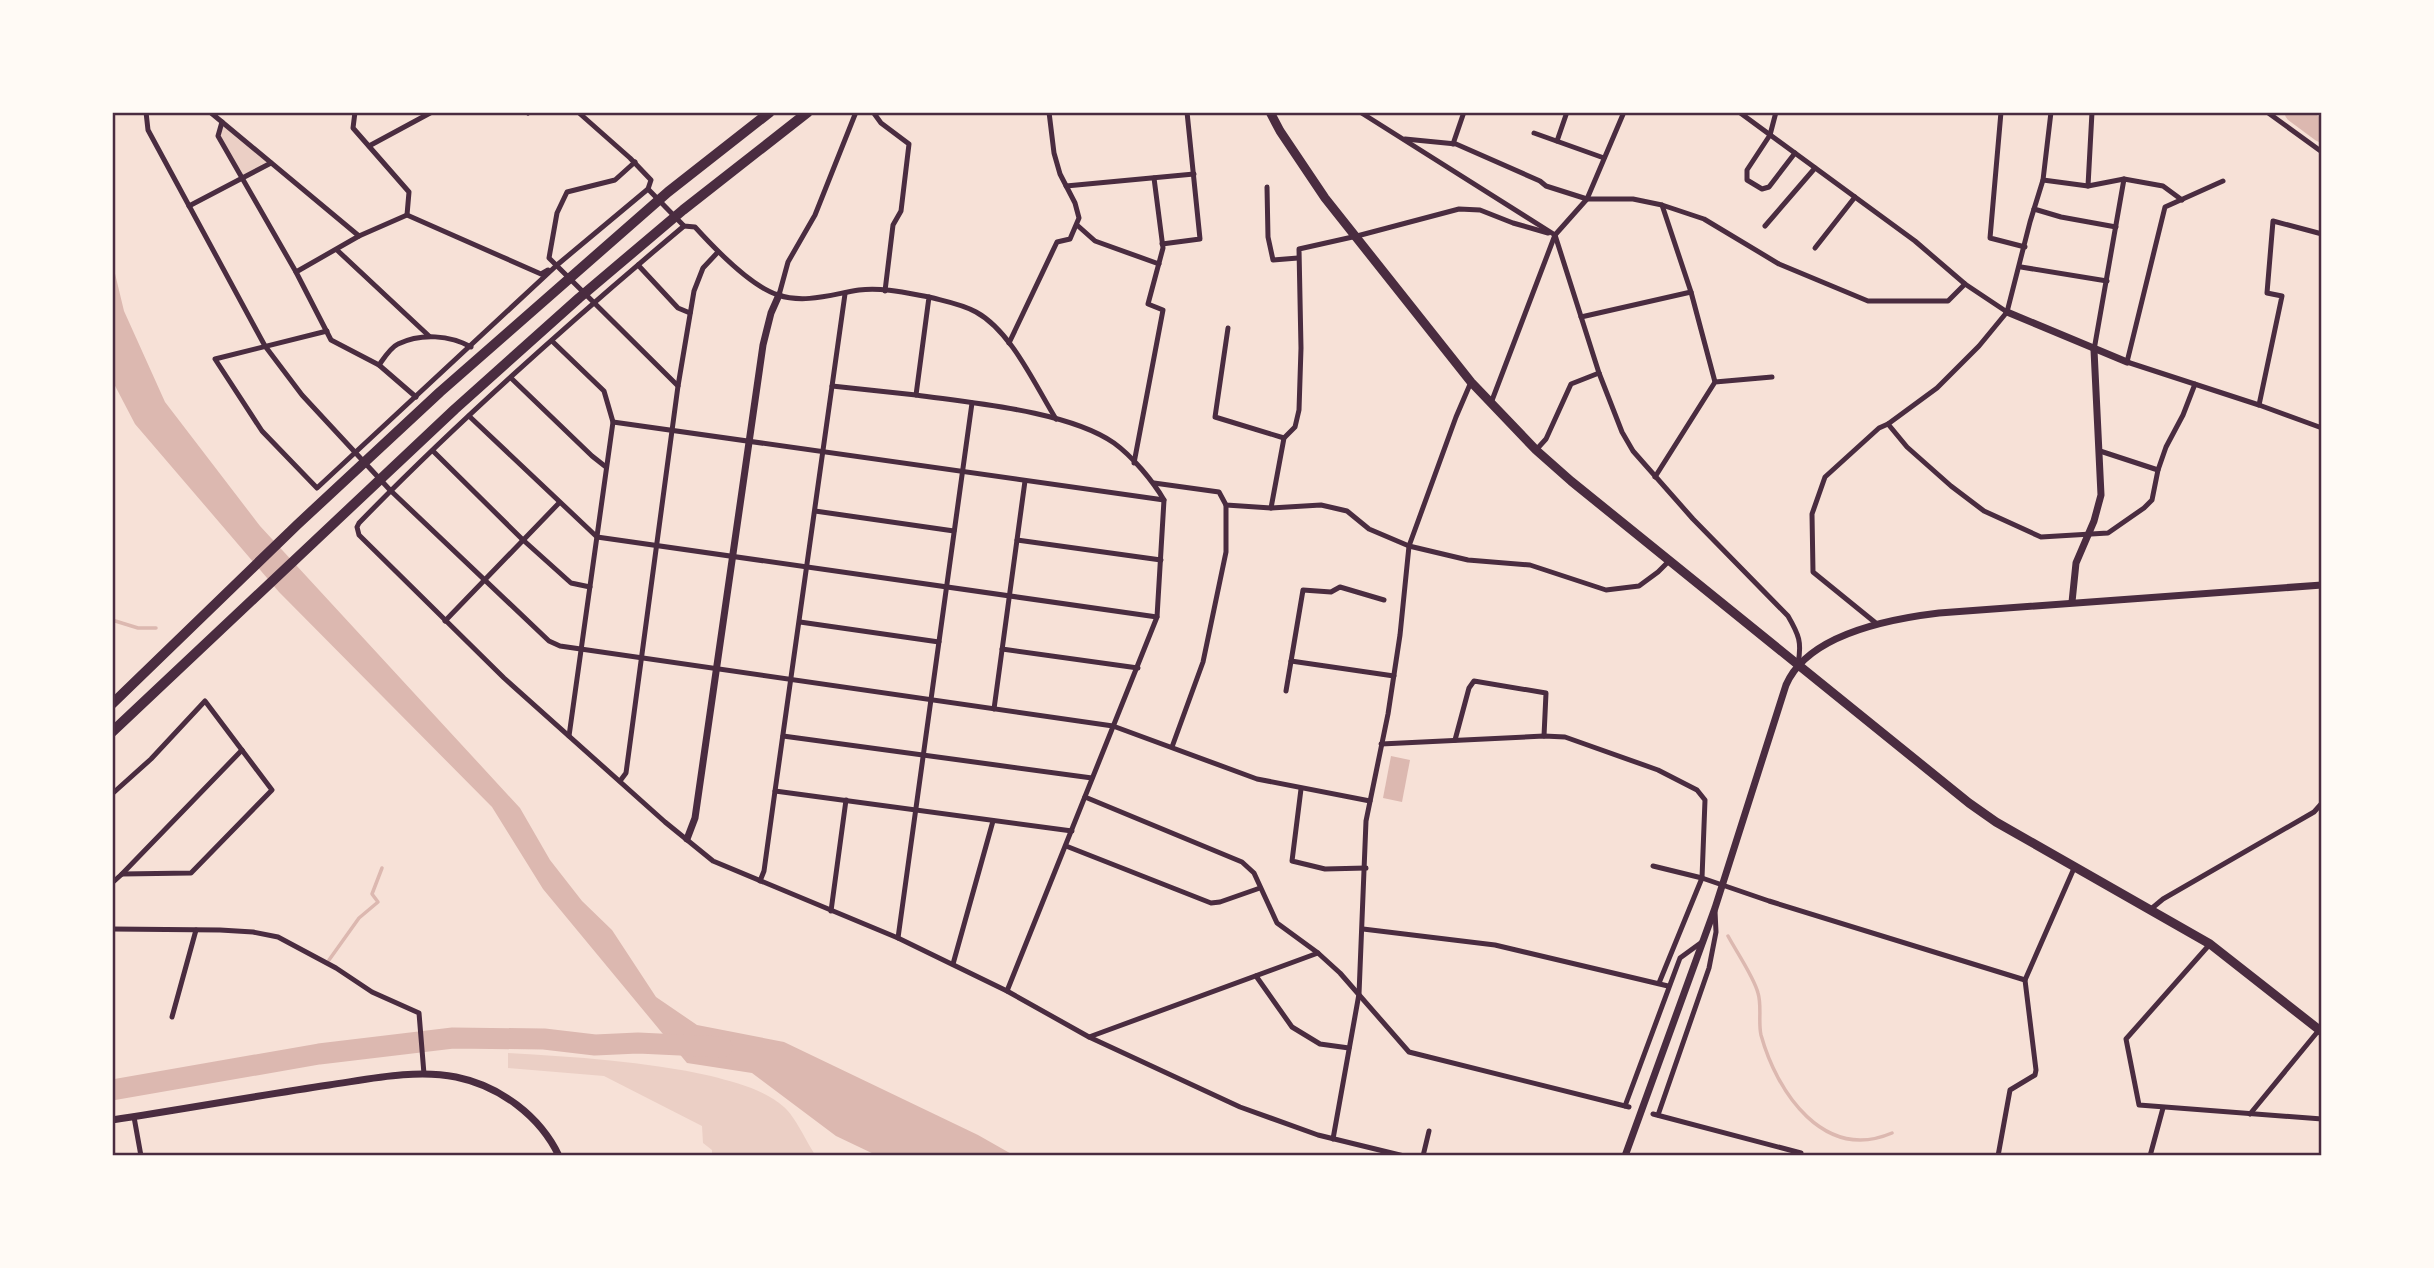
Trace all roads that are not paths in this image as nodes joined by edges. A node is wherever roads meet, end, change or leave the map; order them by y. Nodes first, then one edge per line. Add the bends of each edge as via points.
1 (146, 112) edge
2 (210, 112) edge
3 (355, 112) edge
4 (432, 112) edge
5 (578, 112) edge
6 (770, 112) edge
7 (808, 112) edge
8 (856, 112) edge
9 (873, 112) edge
10 (1049, 112) edge
11 (1187, 112) edge
12 (1270, 112) edge
13 (1360, 112) edge
14 (1464, 112) edge
15 (1567, 112) edge
16 (1624, 112) edge
17 (1740, 112) edge
18 (1776, 112) edge
19 (2001, 112) edge
20 (2051, 112) edge
21 (2092, 112) edge
22 (2267, 112) edge
23 (1369, 115) edge
24 (222, 122) junction
25 (1535, 133) dead end
26 (1770, 135) junction
27 (1402, 139) junction
28 (1557, 141) junction
29 (1453, 144) junction
30 (369, 146) junction
31 (2322, 152) edge
32 (1795, 153) junction
33 (1604, 158) junction
34 (635, 162) junction
35 (271, 163) junction
36 (1815, 168) junction
37 (1194, 174) junction
38 (1154, 178) junction
39 (242, 179) junction
40 (2124, 179) junction
41 (2043, 180) junction
42 (2223, 181) dead end
43 (1066, 186) junction
44 (2088, 186) junction
45 (1268, 187) dead end
46 (648, 189) junction
47 (1855, 197) junction
48 (1587, 199) junction
49 (2182, 200) junction
50 (1662, 205) junction
51 (189, 206) junction
52 (2034, 209) junction
53 (407, 215) junction
54 (1077, 225) junction
55 (684, 226) junction
56 (1765, 226) dead end
57 (2116, 227) junction
58 (2322, 234) edge
59 (1555, 235) junction
60 (359, 236) junction
61 (1357, 236) junction
62 (1163, 244) junction
63 (2025, 247) junction
64 (1815, 248) dead end
65 (337, 250) junction
66 (718, 252) junction
67 (1298, 258) junction
68 (1158, 264) junction
69 (557, 265) junction
70 (638, 265) junction
71 (2021, 267) junction
72 (296, 272) junction
73 (2107, 281) junction
74 (1965, 284) junction
75 (885, 291) junction
76 (1691, 292) junction
77 (845, 294) junction
78 (779, 295) junction
79 (929, 297) junction
80 (594, 303) junction
81 (2007, 312) junction
82 (690, 313) junction
83 (1581, 317) junction
84 (1227, 328) dead end
85 (327, 331) junction
86 (429, 336) junction
87 (552, 341) junction
88 (1009, 343) junction
89 (265, 346) junction
90 (471, 347) junction
91 (2094, 350) junction
92 (2127, 362) junction
93 (379, 365) junction
94 (1599, 373) junction
95 (1772, 377) dead end
96 (511, 378) junction
97 (1471, 382) junction
98 (1715, 382) junction
99 (2194, 384) junction
100 (678, 386) junction
101 (832, 386) junction
102 (916, 396) junction
103 (416, 397) junction
104 (972, 403) junction
105 (1491, 403) junction
106 (2259, 405) junction
107 (469, 416) junction
108 (1056, 419) junction
109 (613, 422) junction
110 (1888, 424) junction
111 (2322, 428) edge
112 (673, 430) junction
113 (1284, 438) junction
114 (748, 441) junction
115 (1536, 450) junction
116 (356, 451) junction
117 (433, 451) junction
118 (2100, 451) junction
119 (822, 452) junction
120 (1133, 463) junction
121 (606, 467) junction
122 (2158, 470) junction
123 (963, 471) junction
124 (1655, 477) junction
125 (1025, 481) junction
126 (1154, 483) junction
127 (390, 490) junction
128 (1164, 500) junction
129 (559, 503) junction
130 (1226, 505) junction
131 (1271, 508) junction
132 (815, 511) junction
133 (954, 531) junction
134 (2089, 534) junction
135 (597, 537) junction
136 (522, 539) junction
137 (1017, 540) junction
138 (1409, 545) junction
139 (658, 546) junction
140 (732, 557) junction
141 (1161, 560) junction
142 (1669, 561) junction
143 (808, 568) junction
144 (484, 579) junction
145 (2322, 585) edge
146 (590, 587) junction
147 (947, 587) junction
148 (1009, 596) junction
149 (1384, 600) dead end
150 (2072, 602) junction
151 (1157, 617) junction
152 (445, 621) junction
153 (800, 622) junction
154 (1877, 624) junction
155 (939, 642) junction
156 (582, 649) junction
157 (1002, 649) junction
158 (643, 659) junction
159 (1291, 661) junction
160 (1798, 664) junction
161 (717, 668) junction
162 (1138, 668) junction
163 (1394, 676) junction
164 (792, 679) junction
165 (1286, 691) dead end
166 (931, 699) junction
167 (112, 704) edge
168 (994, 709) junction
169 (1114, 726) junction
170 (112, 732) edge
171 (569, 736) junction
172 (783, 736) junction
173 (1544, 736) junction
174 (1455, 740) junction
175 (1381, 744) junction
176 (1172, 747) junction
177 (242, 750) junction
178 (923, 755) junction
179 (1092, 778) junction
180 (620, 781) junction
181 (1301, 789) junction
182 (775, 792) junction
183 (112, 794) edge
184 (1085, 797) junction
185 (846, 800) junction
186 (1370, 801) junction
187 (2322, 803) edge
188 (916, 809) junction
189 (993, 821) junction
190 (1072, 831) junction
191 (687, 839) junction
192 (1066, 846) junction
193 (1653, 866) dead end
194 (2075, 866) junction
195 (1366, 868) junction
196 (122, 874) junction
197 (1702, 878) junction
198 (760, 881) junction
199 (112, 883) edge
200 (1721, 886) junction
201 (1260, 888) junction
202 (1714, 908) junction
203 (2151, 909) junction
204 (831, 911) junction
205 (112, 929) edge
206 (1363, 929) junction
207 (196, 930) junction
208 (898, 938) junction
209 (1702, 942) junction
210 (2210, 944) junction
211 (1318, 953) junction
212 (953, 964) junction
213 (1256, 976) junction
214 (2025, 980) junction
215 (1659, 983) junction
216 (1668, 986) junction
217 (1007, 991) junction
218 (1359, 994) junction
219 (172, 1017) dead end
220 (2321, 1030) edge
221 (1090, 1037) junction
222 (1349, 1048) junction
223 (424, 1074) junction
224 (2163, 1108) junction
225 (2250, 1114) junction
226 (134, 1117) junction
227 (2322, 1119) edge
228 (112, 1120) edge
229 (1429, 1131) dead end
230 (1333, 1139) junction
231 (141, 1156) edge
232 (559, 1156) edge
233 (1404, 1156) edge
234 (1423, 1156) edge
235 (1588, 1156) edge
236 (1623, 1156) edge
237 (1800, 1156) edge
238 (1998, 1156) edge
239 (2150, 1156) edge

1 - 51 street via 148,130
2 - 24 street
3 - 30 street via 353,128
4 - 30 street
5 - 34 street
6 - 167 highway via 668,192 440,392
7 - 170 highway via 579,298
8 - 78 street via 815,215 788,262
9 - 75 street via 909,144
10 - 43 street via 1054,153
11 - 37 street
12 - 61 main road via 1325,198
13 - 23 street
14 - 29 street
15 - 28 street
16 - 33 street
17 - 26 street
18 - 26 street
19 - 63 street via 1990,239
20 - 41 street
21 - 44 street
22 - 31 street
23 - 27 street
24 - 35 street
24 - 39 street via 218,136
25 - 28 street
26 - 32 street
26 - 32 street via 1747,170 1747,180 1762,189 1769,187
27 - 29 street
27 - 59 street
28 - 33 street
29 - 48 street via 1546,186
30 - 53 street via 409,192
32 - 36 street
33 - 48 street
34 - 46 street via 650,180
34 - 69 street via 615,180 567,192 556,213 549,258
35 - 39 street
35 - 60 street
36 - 47 street
36 - 56 street
37 - 38 street
37 - 62 street via 1200,239
38 - 43 street
38 - 62 street
39 - 51 street
39 - 72 street
40 - 44 street
40 - 49 street via 2163,186
40 - 57 street
41 - 44 street
41 - 52 street
42 - 49 street
43 - 54 street via 1075,203
45 - 67 street via 1273,260
46 - 55 street
46 - 69 street
47 - 64 street
47 - 74 street
48 - 50 street via 1633,199
48 - 59 street
49 - 92 street via 2165,207
50 - 74 street via 1704,219 1779,264 1868,301 1948,301
50 - 76 street
51 - 89 street
52 - 57 street
52 - 63 street
53 - 60 street
53 - 69 street via 541,274
54 - 68 street via 1095,241
54 - 88 street via 1070,239 1057,242
55 - 66 street via 695,227
55 - 70 street
57 - 73 street
58 - 106 street via 2273,221 2267,293 2281,296
59 - 61 street via 1471,209
59 - 83 street
59 - 105 street
60 - 65 street
61 - 67 street via 1299,249
61 - 97 main road
62 - 68 street
63 - 71 street
65 - 72 street
65 - 86 street
66 - 78 street
66 - 82 street via 703,268
67 - 113 street via 1299,410 1295,427
68 - 120 street via 1148,304 1163,310
69 - 80 street
69 - 90 street
70 - 80 street
70 - 82 street via 678,308
71 - 73 street
71 - 81 street
72 - 85 street
73 - 91 street
74 - 81 street
75 - 77 street
75 - 79 street
76 - 83 street
76 - 98 street
77 - 78 street via 814,298
77 - 101 street
78 - 114 street via 763,345
79 - 88 street via 974,311
79 - 102 street
80 - 87 street
80 - 100 street
81 - 91 street
81 - 110 street via 1937,388
82 - 100 street
83 - 94 street
84 - 113 street via 1214,417
85 - 89 street
85 - 93 street via 331,340
86 - 90 street
86 - 93 street via 396,344
87 - 96 street
87 - 109 street via 604,391
88 - 108 street
89 - 116 street via 302,395
89 - 116 street via 215,359 262,431 317,488
90 - 103 street
91 - 92 street
91 - 118 street
92 - 99 street
93 - 103 street
94 - 115 street via 1571,384 1546,439
94 - 124 street via 1622,432
95 - 98 street
96 - 107 street
96 - 121 street
97 - 105 main road
97 - 138 street
98 - 124 street
99 - 106 street
99 - 122 street
100 - 112 street
101 - 102 street
101 - 119 street
102 - 104 street
103 - 116 street
104 - 108 street
104 - 123 street
105 - 115 main road
106 - 111 street
107 - 117 street
107 - 129 street
108 - 120 street via 1070,421 1114,443
109 - 112 street
109 - 121 street
110 - 134 street via 1907,447 1984,511 2041,537
110 - 154 street via 1825,477 1812,514 1813,572
112 - 114 street
112 - 139 street
113 - 131 street
114 - 119 street
114 - 140 street
115 - 142 main road
116 - 127 street
117 - 127 street
117 - 136 street
118 - 122 street
118 - 134 street via 2101,495
119 - 123 street
119 - 132 street
120 - 126 street
121 - 135 street
122 - 134 street via 2152,500 2144,508 2108,533
123 - 125 street
123 - 133 street
124 - 160 street via 1788,616 1801,646
125 - 128 street
125 - 137 street
126 - 128 street
126 - 130 street via 1219,492
127 - 144 street
127 - 152 street via 357,531
128 - 141 street
129 - 135 street
129 - 136 street
130 - 131 street
130 - 176 street via 1226,552 1203,662
131 - 138 street via 1321,505 1347,511 1369,529
132 - 133 street
132 - 143 street
133 - 147 street
134 - 150 street via 2076,563
135 - 139 street
135 - 146 street
136 - 144 street
136 - 146 street via 571,583
137 - 141 street
137 - 148 street
138 - 142 street via 1468,560 1530,565 1606,590 1639,586
138 - 163 street
139 - 140 street
139 - 158 street
140 - 143 street
140 - 161 street
141 - 151 street
142 - 160 main road
143 - 147 street
143 - 153 street
144 - 152 street
144 - 156 street via 549,641
145 - 150 street
146 - 156 street
147 - 148 street
147 - 155 street
148 - 151 street
148 - 157 street
149 - 159 street via 1339,587 1331,592 1303,590
150 - 154 street via 1903,617
151 - 162 street
152 - 171 street
153 - 155 street
153 - 164 street
154 - 160 street via 1825,645
155 - 166 street
156 - 158 street
156 - 171 street
157 - 162 street
157 - 168 street
158 - 161 street
158 - 180 street via 626,773
159 - 163 street
159 - 165 street
160 - 194 main road via 1980,811
160 - 200 street via 1786,685
161 - 164 street
161 - 191 street via 695,818
162 - 169 street
163 - 175 street
164 - 166 street
164 - 172 street
166 - 168 street
166 - 178 street
168 - 169 street
169 - 176 street
169 - 179 street
171 - 180 street
172 - 178 street
172 - 182 street
173 - 174 street
173 - 174 street via 1546,693 1474,681
173 - 197 street via 1565,737 1658,770 1697,790 1705,800
174 - 175 street
175 - 186 street
176 - 181 street via 1257,779
177 - 183 street via 205,701 151,760
177 - 196 street
177 - 196 street via 272,790 191,873
178 - 179 street
178 - 188 street
179 - 184 street
180 - 191 street
181 - 186 street
181 - 195 street via 1292,861 1325,869
182 - 185 street
182 - 198 street
184 - 190 street
184 - 201 street via 1241,862 1254,873
185 - 188 street
185 - 204 street
186 - 195 street
187 - 203 street
188 - 189 street
188 - 208 street
189 - 190 street
189 - 212 street
190 - 192 street
191 - 198 street via 713,861
192 - 201 street via 1211,903
192 - 217 street
193 - 197 street
194 - 203 main road
194 - 214 street
195 - 206 street
196 - 199 street
197 - 200 street
197 - 215 street
198 - 204 street
200 - 202 street
200 - 214 street
201 - 211 street via 1277,923
202 - 209 street
202 - 237 street via 1716,932 1709,968 1655,1114
203 - 210 main road
204 - 208 street
205 - 207 street
206 - 215 street via 1495,945
206 - 218 street
207 - 219 street
207 - 223 street via 278,937 372,992 419,1013
208 - 212 street
209 - 216 street via 1679,958
209 - 236 street
210 - 220 main road
210 - 224 street via 2126,1039 2139,1105
211 - 213 street
211 - 218 street
212 - 217 street
213 - 221 street
213 - 222 street via 1292,1027 1320,1044
214 - 238 street via 2036,1070 2010,1090
215 - 216 street
216 - 218 street via 1627,1106 1409,1052
217 - 221 street
218 - 222 street
220 - 225 street
221 - 230 street via 1240,1107
222 - 230 street
223 - 226 street
223 - 232 street via 457,1077 503,1095 537,1124
224 - 225 street
224 - 239 street
225 - 227 street
226 - 228 street
226 - 231 street
229 - 234 street
230 - 233 street
235 - 236 street

